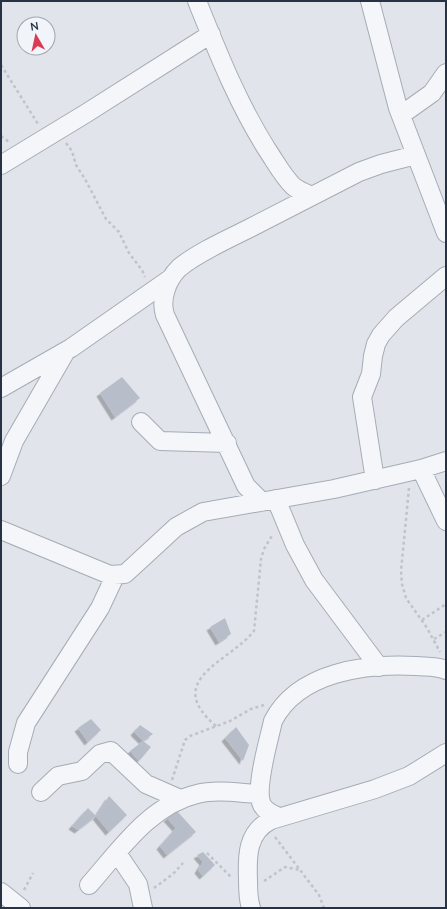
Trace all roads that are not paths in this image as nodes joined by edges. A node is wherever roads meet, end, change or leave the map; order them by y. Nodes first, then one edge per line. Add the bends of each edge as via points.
1 (197, 1) edge
2 (370, 1) edge
3 (211, 34) junction
4 (446, 73) edge
5 (401, 115) junction
6 (416, 155) junction
7 (1, 164) edge
8 (312, 196) junction
9 (446, 233) edge
10 (446, 276) edge
11 (170, 279) junction
12 (67, 350) junction
13 (1, 388) edge
14 (141, 422) dead end
15 (227, 443) junction
16 (446, 461) edge
17 (416, 470) junction
18 (1, 476) edge
19 (375, 480) junction
20 (269, 501) junction
21 (446, 521) edge
22 (1, 530) edge
23 (115, 576) junction
24 (445, 664) edge
25 (379, 667) junction
26 (446, 753) edge
27 (18, 764) dead end
28 (41, 792) dead end
29 (259, 794) junction
30 (173, 796) junction
31 (275, 818) junction
32 (117, 853) junction
33 (89, 885) dead end
34 (1, 892) edge
35 (142, 903) edge
36 (21, 908) edge
37 (251, 908) edge

1 - 3 street
2 - 5 street
3 - 7 street
3 - 8 street via 237,97 262,142 293,186
4 - 5 street via 432,93
5 - 6 street
6 - 8 street via 359,172
6 - 9 street
8 - 11 street via 187,262
10 - 19 street via 396,318 376,344 371,374 362,397
11 - 12 street
11 - 15 street via 164,310
12 - 13 street
12 - 18 street via 14,441
14 - 15 street via 160,441
15 - 20 street via 246,486
16 - 17 street
17 - 19 street
17 - 21 street
19 - 20 street
20 - 23 street via 215,509 189,519 176,527 124,574
20 - 25 street via 284,520 314,580
22 - 23 street
23 - 27 street via 100,608 26,723 18,752
24 - 25 street
25 - 29 street via 346,671 325,677 295,695 281,709 273,721
26 - 31 street via 409,776 375,789
28 - 30 street via 58,776 82,771 100,754 111,751 146,784
29 - 30 street via 199,793
29 - 31 street via 263,806
30 - 32 street
31 - 37 street via 260,826 249,846 248,883
32 - 33 street
32 - 35 street via 138,884
34 - 36 street

